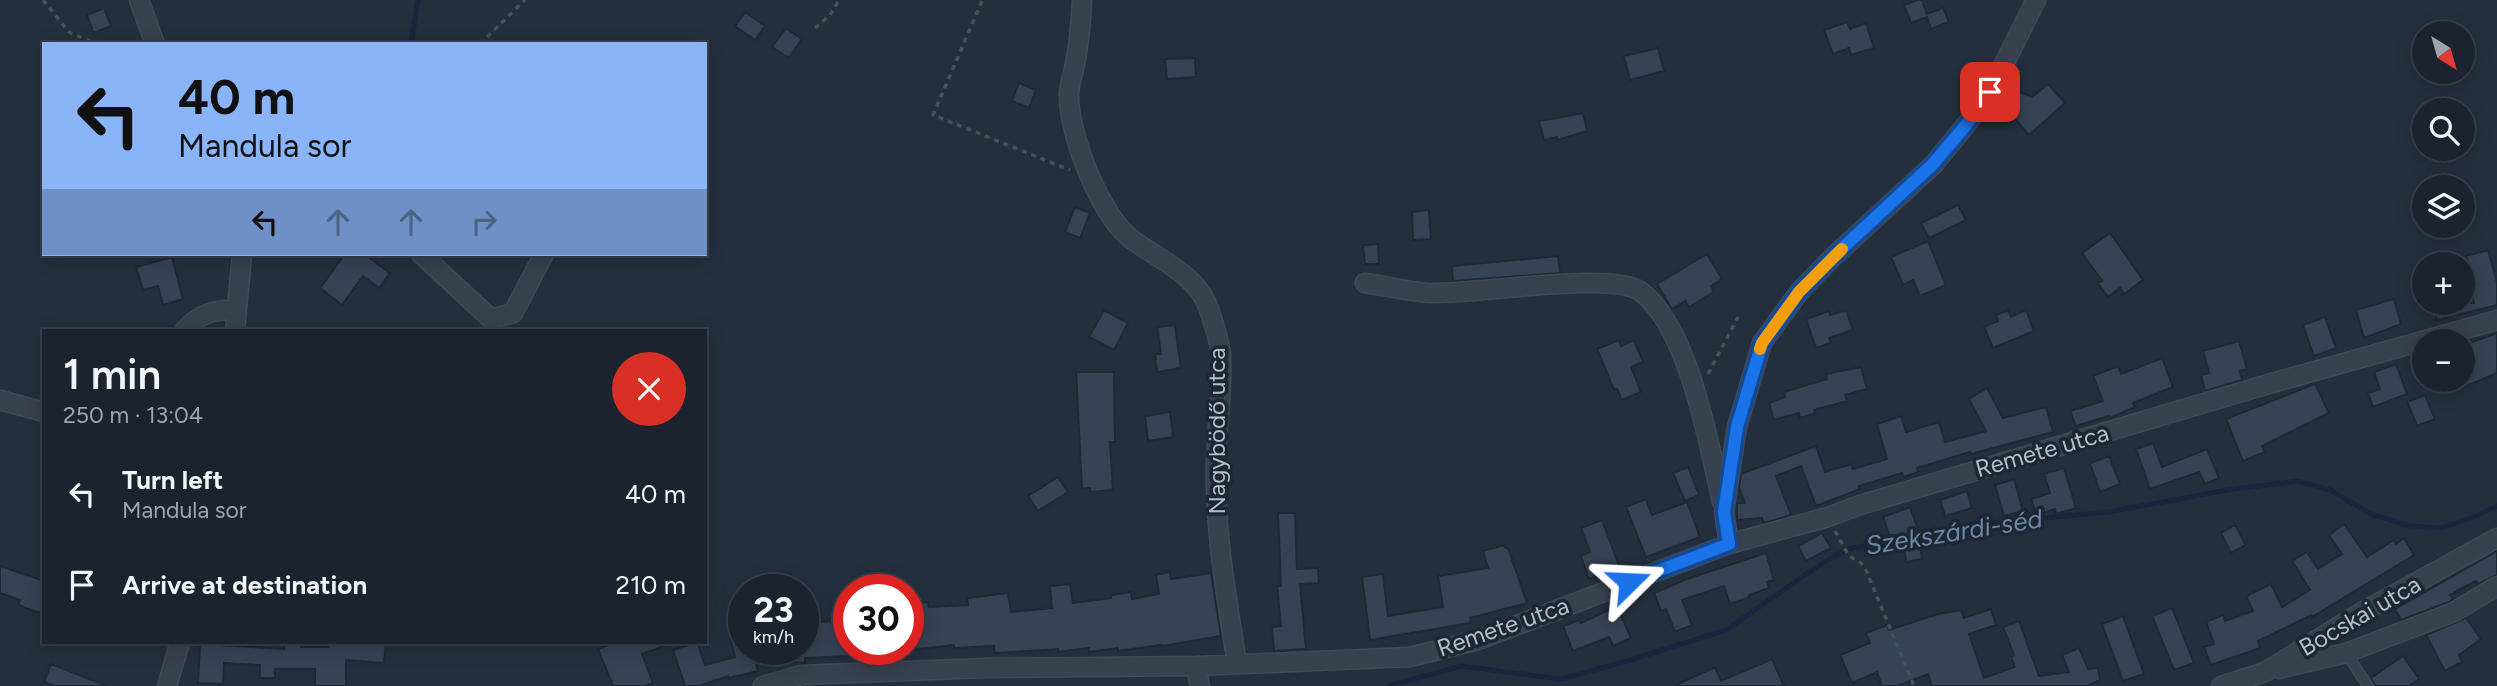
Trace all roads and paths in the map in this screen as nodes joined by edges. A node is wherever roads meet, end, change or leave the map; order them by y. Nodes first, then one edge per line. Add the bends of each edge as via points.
1 (43, 0) edge
2 (139, 0) edge
3 (525, 0) edge
4 (839, 0) edge
5 (1082, 0) edge
6 (2020, 0) edge
7 (2036, 0) edge
8 (982, 1) edge
9 (2023, 23) junction
10 (815, 28) dead end
11 (92, 42) edge
12 (154, 42) edge
13 (482, 42) edge
14 (1091, 179) junction
15 (242, 256) edge
16 (423, 256) edge
17 (543, 256) edge
18 (1365, 283) dead end
19 (236, 310) junction
20 (1738, 317) dead end
21 (2497, 320) edge
22 (186, 329) edge
23 (235, 329) edge
24 (1698, 393) junction
25 (0, 400) edge
26 (42, 411) edge
27 (1724, 512) junction
28 (2497, 538) edge
29 (1839, 540) dead end
30 (1729, 544) junction
31 (2497, 586) edge
32 (179, 644) edge
33 (2346, 653) junction
34 (1237, 664) junction
35 (1196, 666) junction
36 (2265, 672) junction
37 (2232, 685) edge
38 (167, 686) edge
39 (763, 686) edge
40 (1200, 686) edge
41 (1914, 686) edge
42 (2368, 686) edge

1 - 11 path via 69,32
2 - 12 street
3 - 13 path
4 - 10 path
5 - 14 street, Nagybödő utca via 1068,92 1071,125
6 - 9 street
7 - 9 street
8 - 14 path via 933,115
9 - 27 street via 1990,92 1966,125 1933,164 1799,292 1762,343 1737,427
14 - 34 street, Nagybödő utca via 1114,221 1130,239 1188,278 1209,308 1222,355 1215,482 1219,548
15 - 19 street
16 - 17 street via 491,319 513,313
18 - 24 street via 1428,293 1609,282 1638,290 1670,328
19 - 22 street via 206,313
19 - 23 street
20 - 24 path
21 - 30 street, Remete utca
24 - 27 street
25 - 26 street
27 - 30 street
28 - 36 street, Bocskai utca
29 - 41 path via 1866,570
30 - 34 street, Remete utca via 1478,640 1410,657
31 - 33 street via 2454,612
32 - 38 street
33 - 36 street
33 - 42 lane
34 - 35 street, Remete utca
35 - 39 street, Remete utca via 801,675
35 - 40 street
36 - 37 street, Bocskai utca

